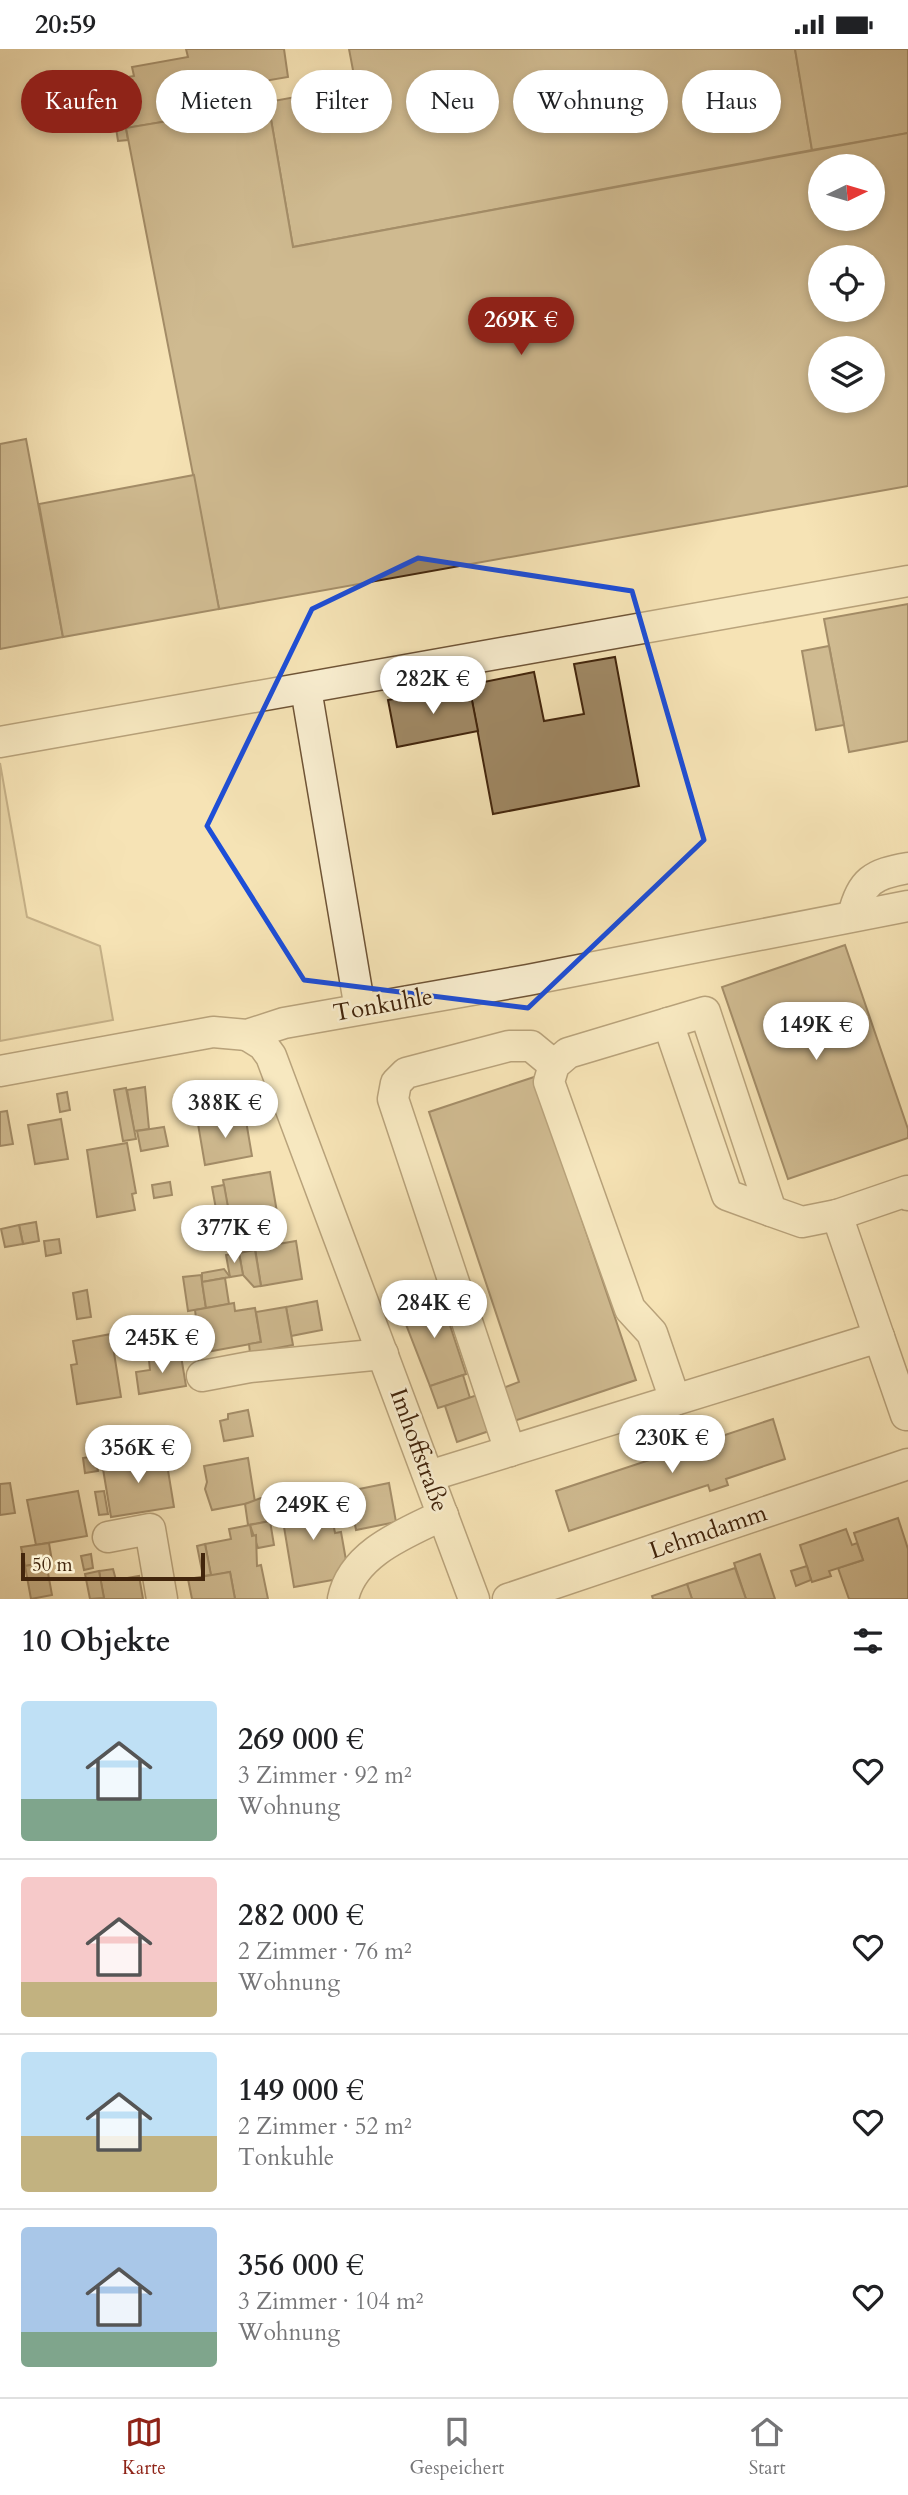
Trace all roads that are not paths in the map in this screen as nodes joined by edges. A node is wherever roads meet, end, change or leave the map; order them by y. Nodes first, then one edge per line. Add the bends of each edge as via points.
1 (908, 581) edge
2 (306, 689) junction
3 (0, 742) edge
4 (908, 868) edge
5 (908, 906) edge
6 (853, 916) junction
7 (360, 1009) junction
8 (668, 1023) junction
9 (247, 1035) junction
10 (554, 1065) junction
11 (0, 1071) edge
12 (908, 1195) edge
13 (771, 1211) junction
14 (837, 1215) junction
15 (879, 1337) junction
16 (383, 1355) junction
17 (202, 1376) dead end
18 (675, 1400) junction
19 (906, 1415) dead end
20 (510, 1451) junction
21 (908, 1464) edge
22 (429, 1476) junction
23 (443, 1515) junction
24 (108, 1537) dead end
25 (162, 1599) edge
26 (343, 1599) edge
27 (474, 1599) edge
28 (509, 1599) edge

1 - 2 street
2 - 3 street
2 - 7 street
4 - 6 street via 881,872 859,892
5 - 6 street, Tonkuhle
6 - 7 street, Tonkuhle
7 - 9 street, Tonkuhle
8 - 10 street via 568,1053
8 - 13 street via 727,1195
8 - 13 street via 705,1012
9 - 11 street, Tonkuhle via 213,1033
9 - 16 street, Imhoffstraße via 271,1056
10 - 18 street via 549,1082 630,1309 652,1333
10 - 20 street via 531,1047 509,1046 406,1073 396,1083 393,1099
12 - 14 street via 907,1191
13 - 14 street via 802,1222
14 - 15 street
15 - 18 street
15 - 19 street
16 - 17 street
16 - 22 street, Imhoffstraße
18 - 20 street
20 - 22 street
21 - 28 street, Lehmdamm
22 - 23 street, Imhoffstraße
23 - 26 street via 377,1548 353,1575
23 - 27 street, Imhoffstraße
24 - 25 street via 150,1529

